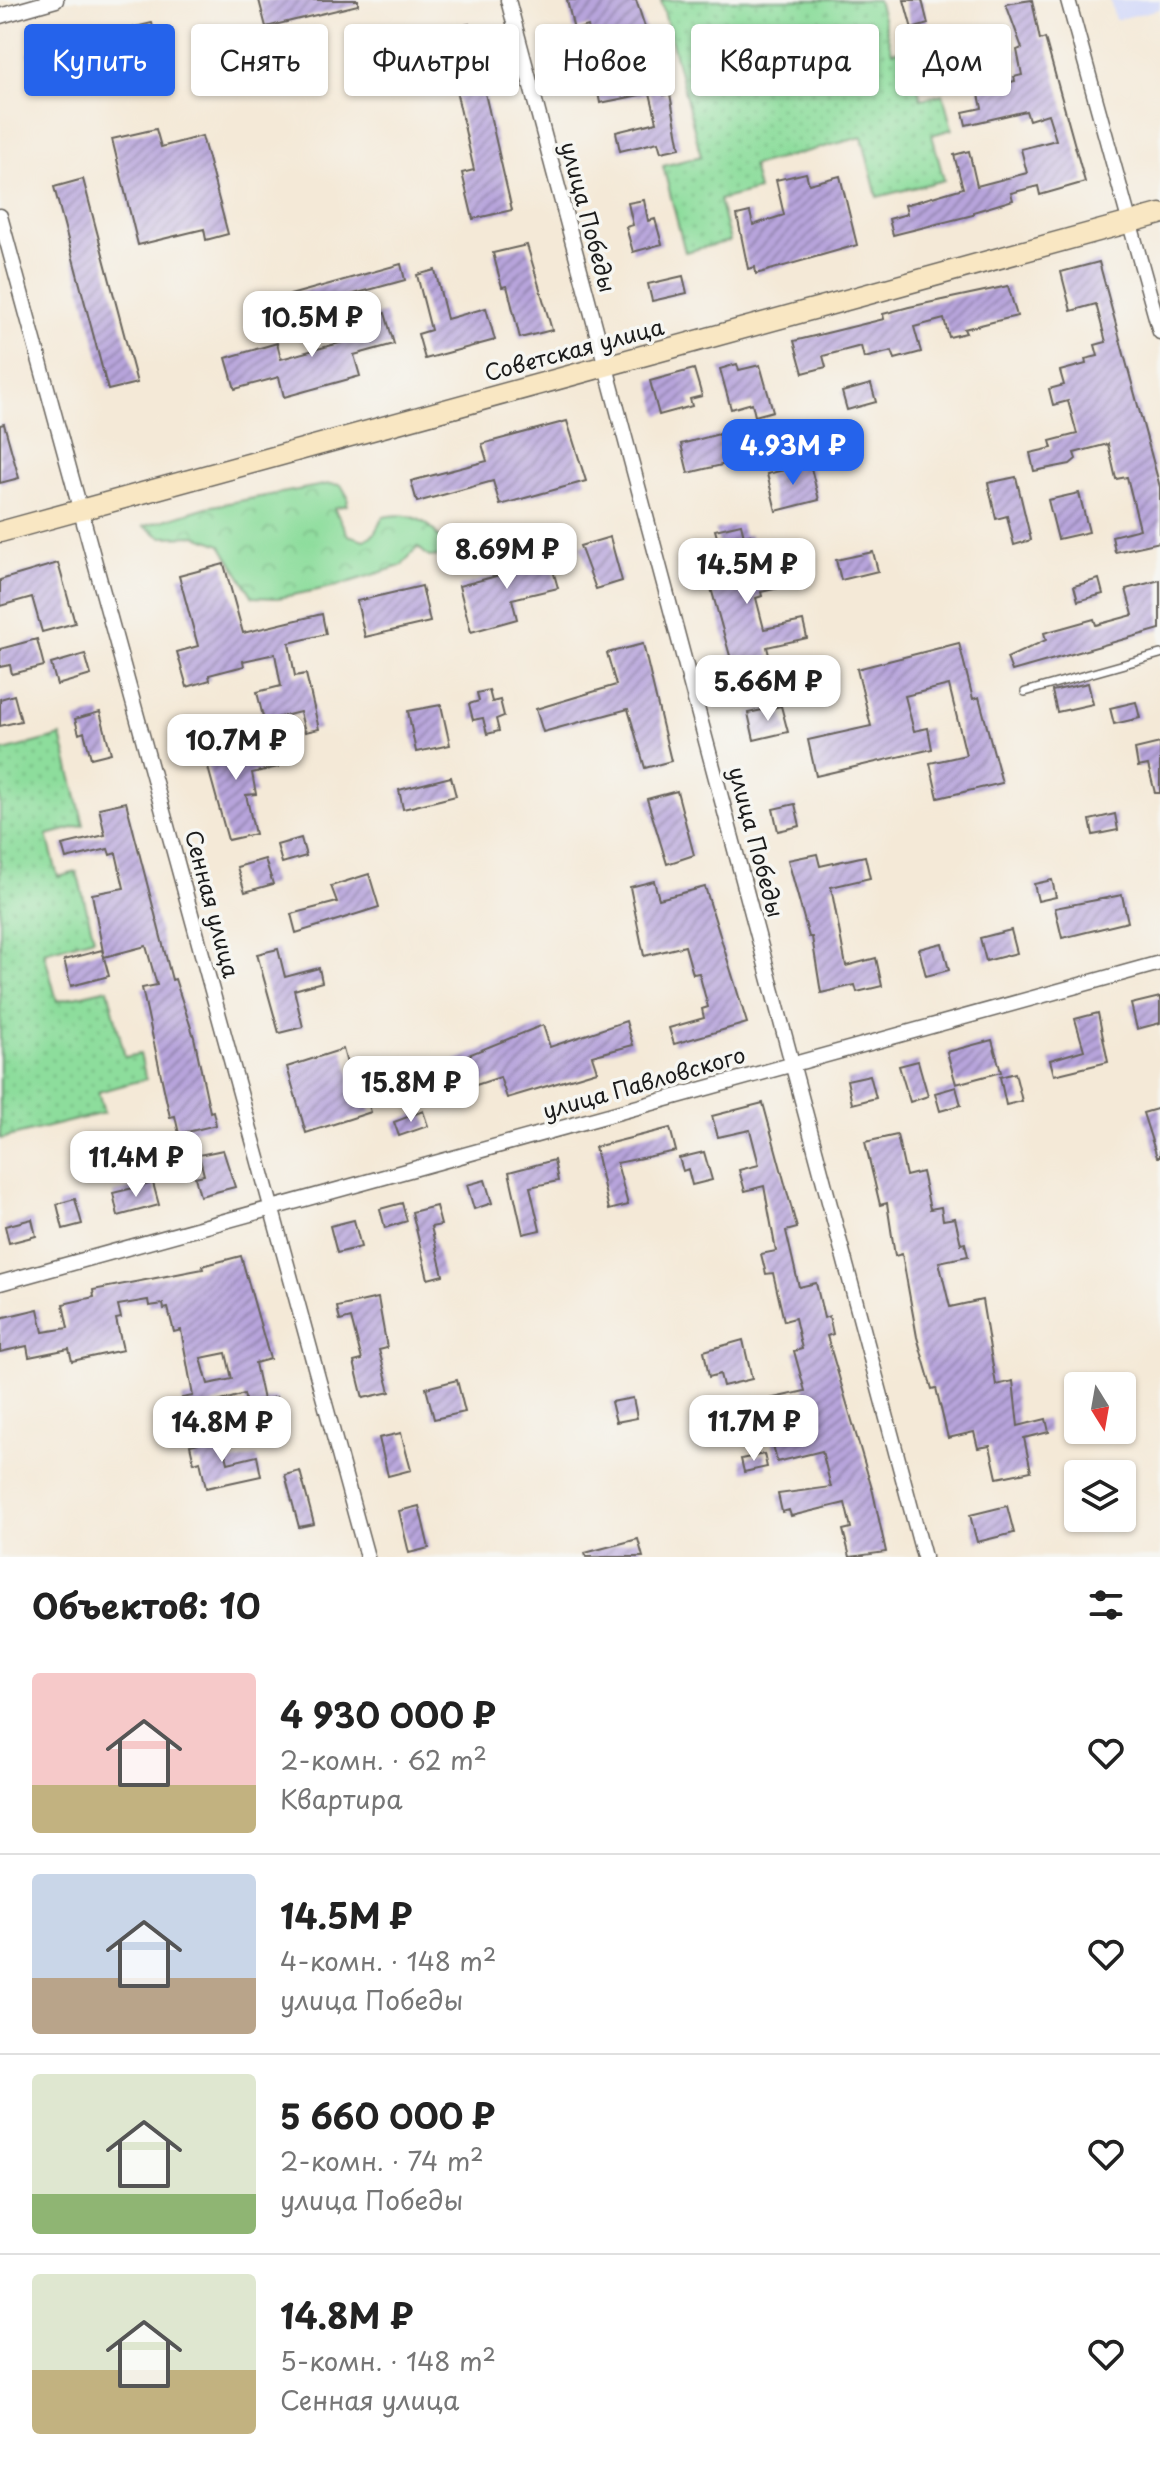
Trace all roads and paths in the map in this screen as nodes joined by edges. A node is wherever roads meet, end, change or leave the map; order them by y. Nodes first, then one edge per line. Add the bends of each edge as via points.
1 (56, 0) edge
2 (508, 0) edge
3 (1068, 0) edge
4 (0, 16) edge
5 (1160, 214) edge
6 (0, 216) edge
7 (1131, 222) junction
8 (1160, 332) edge
9 (604, 366) junction
10 (80, 510) junction
11 (0, 532) edge
12 (1160, 654) edge
13 (1025, 692) dead end
14 (1160, 963) edge
15 (793, 1064) junction
16 (273, 1210) junction
17 (0, 1283) edge
18 (367, 1557) edge
19 (924, 1557) edge

1 - 4 street
2 - 9 street, улица Победы
3 - 7 street
5 - 7 street, Советская улица
6 - 10 street, Сенная улица
7 - 8 street
7 - 9 street, Советская улица
9 - 10 street, Советская улица
9 - 15 street, улица Победы
10 - 11 street, Советская улица
10 - 16 street, Сенная улица
12 - 13 lane
14 - 15 street, улица Павловского
15 - 16 street, улица Павловского
15 - 19 street, улица Победы
16 - 17 street, улица Павловского
16 - 18 street, Сенная улица

